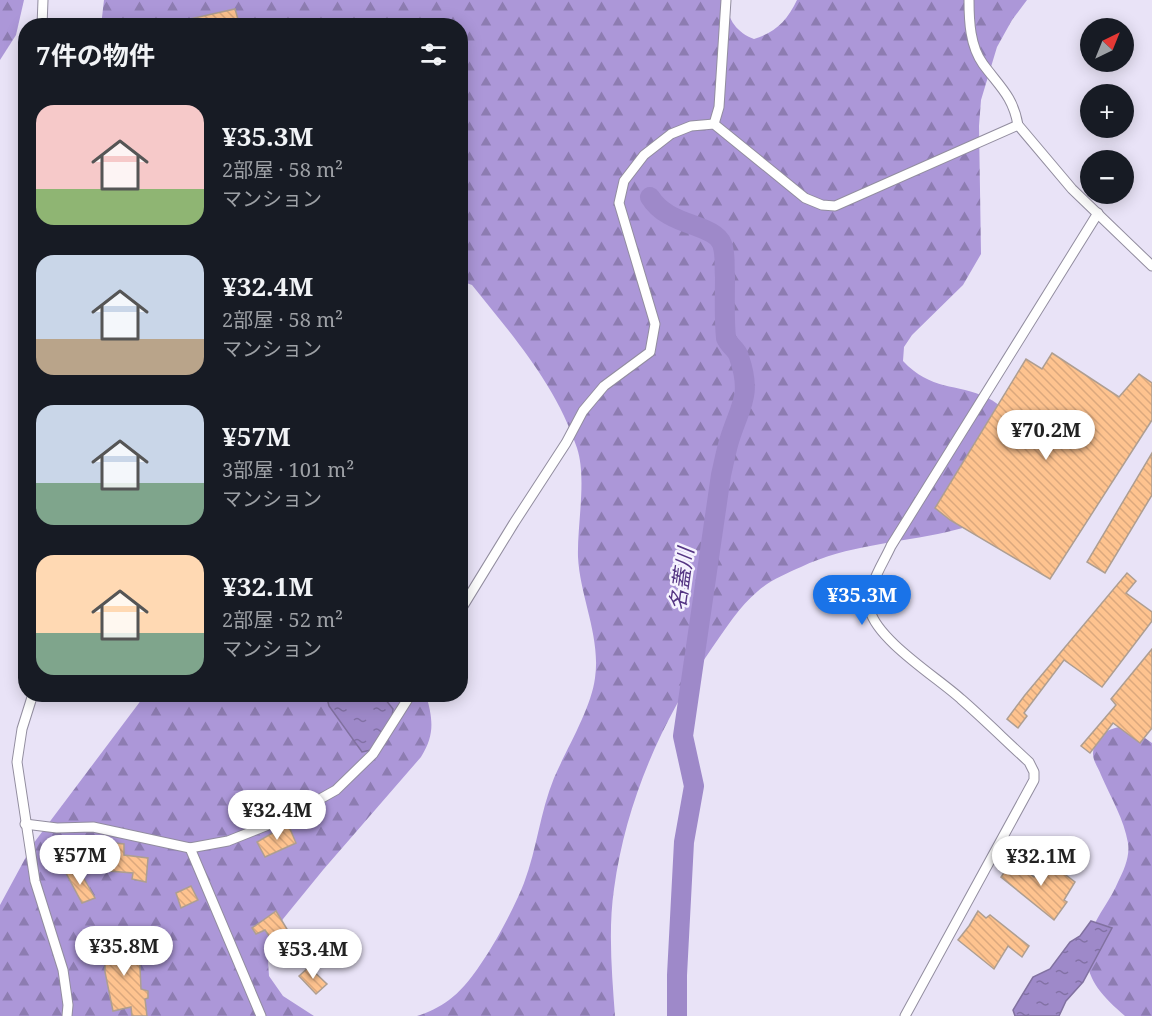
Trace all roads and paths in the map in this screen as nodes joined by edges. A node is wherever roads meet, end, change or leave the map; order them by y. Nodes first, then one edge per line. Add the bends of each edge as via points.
1 (43, 0) edge
2 (726, 0) edge
3 (969, 0) edge
4 (42, 18) edge
5 (714, 124) junction
6 (1018, 124) junction
7 (1098, 213) junction
8 (1152, 266) edge
9 (468, 598) edge
10 (30, 702) edge
11 (406, 702) edge
12 (26, 824) junction
13 (190, 848) junction
14 (67, 1016) edge
15 (261, 1016) edge
16 (904, 1016) edge

1 - 4 street
2 - 5 street via 719,107
3 - 6 street via 974,46 982,63 1007,93
5 - 6 street via 805,198 835,206
5 - 9 street via 691,126 671,135 644,155 624,181 619,203 655,324 650,352 604,386 583,411
6 - 7 street via 1072,189
7 - 8 street
7 - 16 street via 891,546 870,595 870,610 886,637 961,699 1029,762 1034,772 1034,780
10 - 12 street via 17,762
11 - 13 street via 373,754 336,790 286,818 228,841
12 - 13 street via 93,827
12 - 14 street via 35,880 63,970
13 - 15 street

